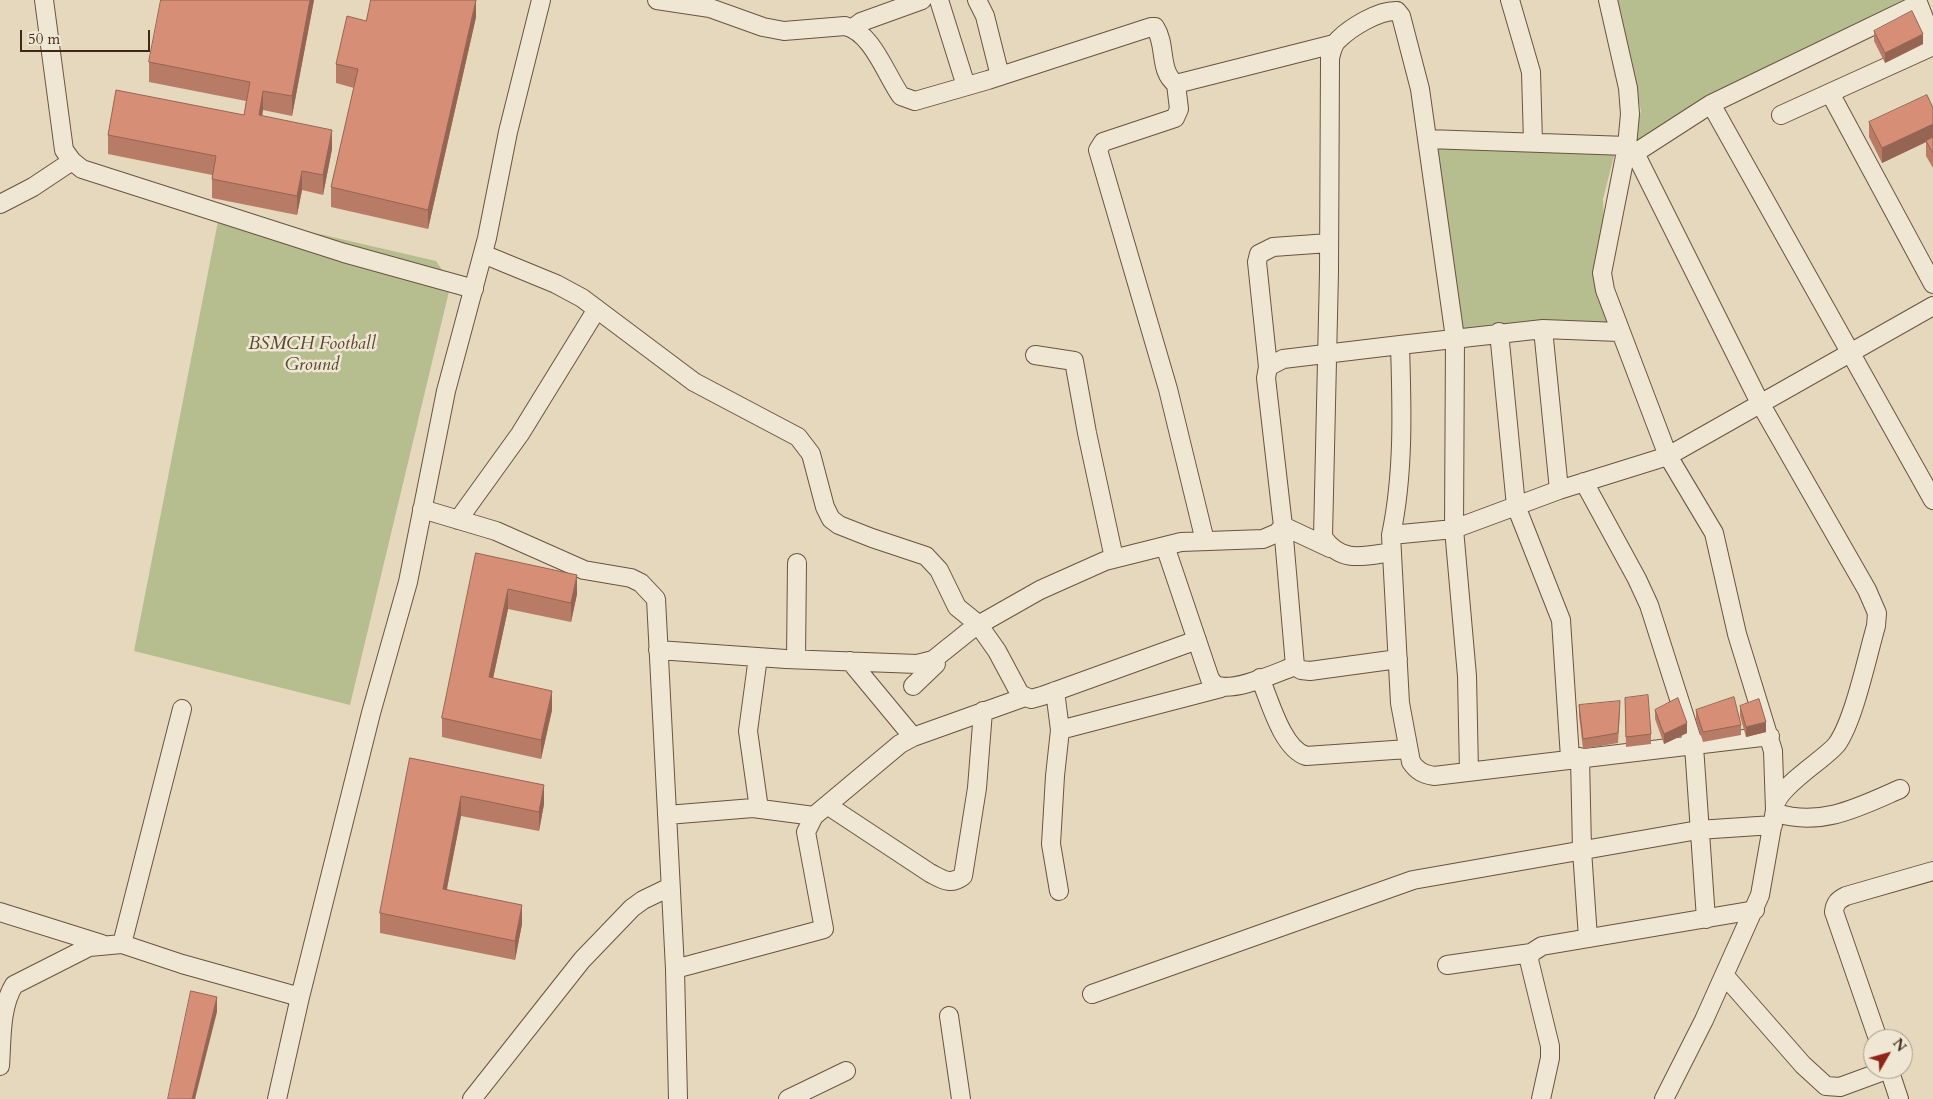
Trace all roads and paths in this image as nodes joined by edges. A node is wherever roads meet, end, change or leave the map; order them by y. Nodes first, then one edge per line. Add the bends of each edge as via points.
1 (44, 0) edge
2 (541, 0) edge
3 (657, 0) edge
4 (922, 0) edge
5 (939, 0) edge
6 (977, 0) edge
7 (1510, 0) edge
8 (1608, 0) edge
9 (1918, 2) edge
10 (854, 28) junction
11 (1933, 41) edge
12 (1334, 44) junction
13 (1933, 46) edge
14 (1000, 76) junction
15 (1176, 84) junction
16 (966, 86) junction
17 (1830, 93) junction
18 (1711, 104) junction
19 (1781, 114) dead end
20 (1427, 139) junction
21 (1533, 142) junction
22 (1631, 150) junction
23 (72, 161) junction
24 (0, 204) edge
25 (1329, 243) junction
26 (483, 254) junction
27 (1933, 284) edge
28 (474, 288) junction
29 (1933, 306) edge
30 (597, 309) junction
31 (1543, 329) junction
32 (1499, 332) junction
33 (1619, 332) junction
34 (1455, 338) junction
35 (1400, 345) junction
36 (1850, 353) junction
37 (1035, 354) dead end
38 (1327, 355) junction
39 (1268, 367) junction
40 (1760, 404) junction
41 (1668, 456) junction
42 (1584, 482) junction
43 (1559, 490) junction
44 (1933, 500) edge
45 (1516, 506) junction
46 (422, 509) junction
47 (458, 520) junction
48 (1283, 526) junction
49 (1454, 529) junction
50 (1205, 541) junction
51 (1391, 543) junction
52 (1165, 546) junction
53 (1330, 548) junction
54 (1114, 558) junction
55 (797, 563) dead end
56 (978, 624) junction
57 (1197, 640) junction
58 (658, 650) junction
59 (758, 657) junction
60 (796, 659) junction
61 (1398, 659) junction
62 (933, 660) junction
63 (850, 661) junction
64 (1295, 666) junction
65 (1260, 678) junction
66 (913, 686) dead end
67 (1221, 688) junction
68 (1055, 691) junction
69 (1025, 697) junction
70 (182, 709) dead end
71 (984, 711) junction
72 (1060, 730) junction
73 (1770, 736) junction
74 (913, 737) junction
75 (1694, 746) junction
76 (1408, 749) junction
77 (1575, 757) junction
78 (1469, 771) junction
79 (1900, 789) dead end
80 (759, 809) junction
81 (821, 810) junction
82 (666, 815) junction
83 (1774, 818) junction
84 (1698, 830) junction
85 (1582, 850) junction
86 (1933, 870) edge
87 (670, 887) junction
88 (1059, 891) dead end
89 (1755, 910) junction
90 (0, 912) edge
91 (1706, 918) junction
92 (1588, 938) junction
93 (103, 944) junction
94 (122, 944) junction
95 (1531, 953) junction
96 (1447, 965) dead end
97 (675, 969) junction
98 (1725, 976) junction
99 (1092, 994) dead end
100 (300, 997) junction
101 (949, 1016) dead end
102 (1875, 1029) edge
103 (0, 1066) edge
104 (846, 1071) dead end
105 (1863, 1079) edge
106 (1892, 1079) edge
107 (277, 1099) edge
108 (472, 1099) edge
109 (678, 1099) edge
110 (788, 1099) edge
111 (962, 1099) edge
112 (1542, 1099) edge
113 (1664, 1099) edge
114 (1899, 1099) edge

1 - 23 street via 64,150
2 - 26 street via 508,132
3 - 10 street via 710,8 784,31
4 - 10 street via 861,22
5 - 16 street
6 - 14 street via 985,16
7 - 21 street via 1531,72
8 - 22 street via 1628,88
9 - 11 street
9 - 18 street
10 - 16 street via 866,38 897,90 908,100 916,101
12 - 15 street
12 - 20 street via 1358,26 1381,14 1397,11 1405,27 1420,89
12 - 25 street via 1330,58
13 - 17 street
14 - 15 street via 1155,27 1159,33 1166,74
14 - 16 street
15 - 50 street via 1179,114 1175,118 1103,142 1098,150 1168,388
17 - 19 street
17 - 27 street
18 - 22 street
18 - 36 street
20 - 21 street
20 - 34 street
21 - 22 street
22 - 33 street via 1602,273
22 - 40 street
23 - 24 street
23 - 28 street via 82,169 326,247
25 - 38 street
25 - 39 street via 1273,247 1259,254 1257,262
26 - 28 street
26 - 30 street via 556,284
28 - 46 street via 446,391
29 - 36 street
30 - 47 street via 520,434
30 - 56 street via 694,382 798,437 811,454 831,519 872,538 926,556 939,570 957,607
31 - 32 street
31 - 33 street
31 - 43 street
32 - 34 street
32 - 45 street
33 - 41 street
34 - 35 street
34 - 49 street
35 - 38 street
35 - 51 street via 1402,413
36 - 40 street
36 - 44 street
37 - 54 street via 1074,361
38 - 39 street via 1282,359
38 - 53 street via 1323,537
39 - 48 street via 1266,378
40 - 41 street
40 - 83 street via 1867,590 1877,613 1876,626 1841,737 1827,755 1782,792 1775,803
41 - 42 street
41 - 73 street via 1714,533 1737,634
42 - 43 street
42 - 75 street via 1649,605
43 - 45 street
45 - 49 street
45 - 77 street via 1561,620
46 - 47 street
46 - 100 street via 408,582
47 - 58 street via 496,532 584,570 631,578 641,583 656,599
48 - 50 street via 1277,533 1263,539
48 - 53 street
48 - 64 street
49 - 51 street
49 - 78 street via 1467,676
50 - 52 street
51 - 53 street via 1346,556
51 - 61 street
52 - 54 street
52 - 57 street
54 - 56 street via 1040,590
55 - 60 street
56 - 62 street
56 - 69 street via 1015,687
57 - 67 street via 1210,679
57 - 68 street
58 - 59 street
58 - 82 street
59 - 60 street
59 - 80 street via 748,731
60 - 63 street
61 - 64 street via 1310,671
61 - 76 street via 1400,703
62 - 63 street via 917,664
62 - 66 street via 936,664
63 - 74 street
64 - 65 street
65 - 67 street
65 - 76 street via 1286,740 1299,754
67 - 72 street
68 - 69 street via 1031,699
68 - 72 street
69 - 71 street
70 - 94 street
71 - 74 street
71 - 81 street via 977,788 962,876 957,881 947,882
72 - 88 street via 1051,844
73 - 75 street
73 - 83 street
74 - 81 street via 900,744
75 - 77 street
75 - 84 street
76 - 78 street via 1411,762 1424,774 1434,776
77 - 78 street
77 - 85 street
79 - 83 street via 1842,815 1794,817 1776,813
80 - 81 street
80 - 82 street
81 - 97 street via 806,832 824,929
82 - 87 street
83 - 84 street
83 - 89 street via 1764,882
84 - 85 street
84 - 91 street
85 - 92 street
85 - 99 street via 1413,880
86 - 102 street via 1846,896 1835,906 1837,921
87 - 97 street
87 - 108 street via 632,908 582,960
89 - 91 street
89 - 98 street
90 - 93 street
91 - 92 street
92 - 95 street via 1542,946
93 - 94 street
93 - 103 street via 73,953 14,985 4,1009
94 - 100 street
95 - 96 street
95 - 112 street via 1529,960 1550,1046
97 - 109 street
98 - 105 street via 1826,1086 1840,1087
98 - 113 street
100 - 107 street
101 - 111 street
104 - 110 street
106 - 114 street

